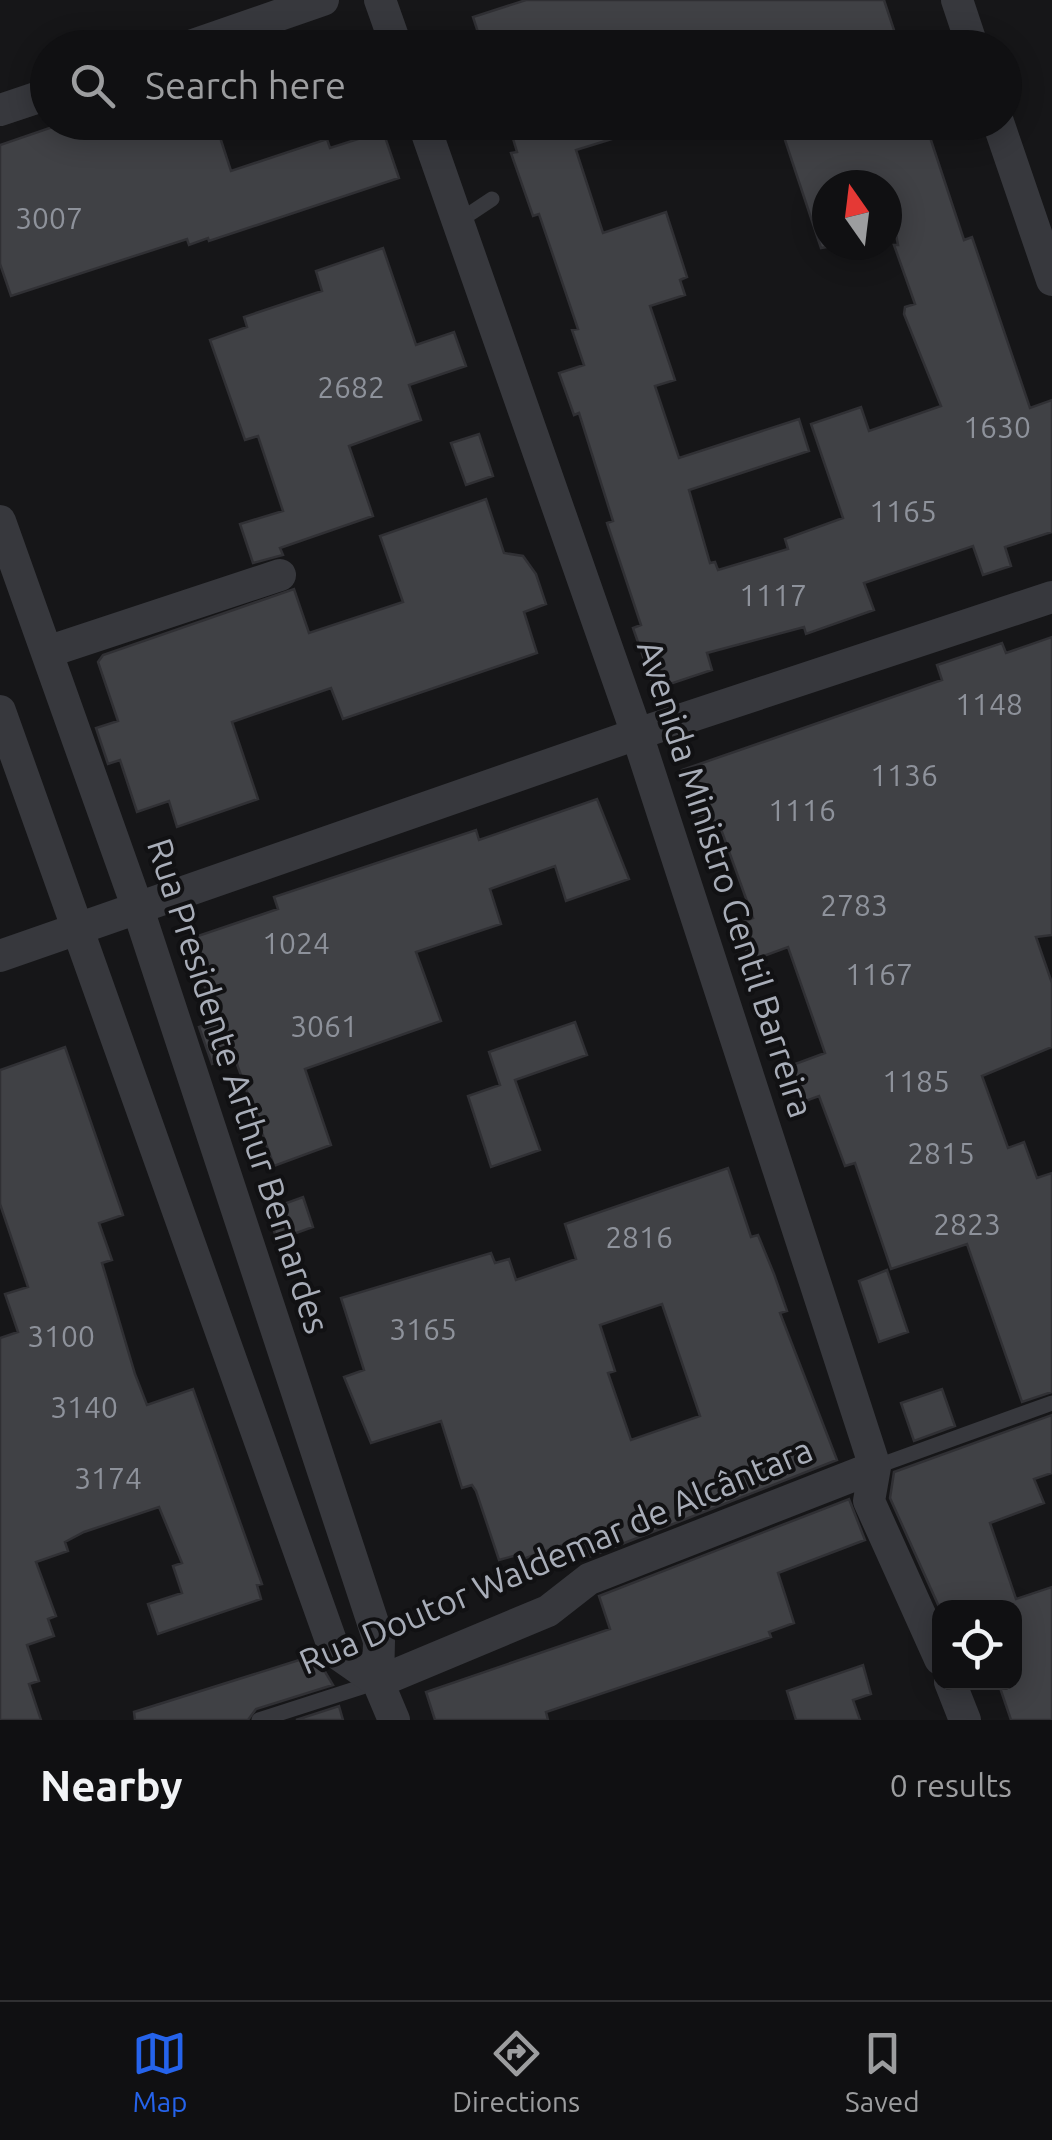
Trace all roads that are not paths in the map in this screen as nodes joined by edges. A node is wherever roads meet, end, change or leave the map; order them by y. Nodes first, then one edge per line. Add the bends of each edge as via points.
1 (322, 0) edge
2 (380, 0) edge
3 (957, 0) edge
4 (236, 30) edge
5 (391, 30) edge
6 (967, 30) edge
7 (30, 100) edge
8 (0, 110) edge
9 (430, 140) edge
10 (1004, 140) edge
11 (492, 199) dead end
12 (459, 221) junction
13 (1052, 280) edge
14 (0, 521) edge
15 (280, 576) dead end
16 (1052, 597) edge
17 (47, 652) junction
18 (0, 712) edge
19 (636, 734) junction
20 (138, 909) junction
21 (77, 929) junction
22 (0, 956) edge
23 (1052, 1404) edge
24 (875, 1467) junction
25 (932, 1641) edge
26 (378, 1682) junction
27 (953, 1690) edge
28 (259, 1720) edge
29 (394, 1720) edge
30 (965, 1720) edge

1 - 4 street
2 - 5 street
3 - 6 street
7 - 8 street
9 - 12 street, Avenida Ministro Gentil Barreira
10 - 13 street
11 - 12 lane
12 - 19 street, Avenida Ministro Gentil Barreira
14 - 17 street, Rua Presidente Arthur Bernardes
15 - 17 street
16 - 19 street
17 - 20 street, Rua Presidente Arthur Bernardes
18 - 21 street
19 - 20 street
19 - 24 street, Avenida Ministro Gentil Barreira
20 - 21 street
20 - 26 street, Rua Presidente Arthur Bernardes via 379,1641
21 - 22 street
21 - 26 street via 335,1652
23 - 24 lane, Rua Doutor Waldemar de Alcântara
24 - 25 street, Avenida Ministro Gentil Barreira via 869,1501
24 - 26 street, Rua Doutor Waldemar de Alcântara via 589,1579 548,1611
26 - 28 lane, Rua Doutor Waldemar de Alcântara
26 - 29 street, Rua Presidente Arthur Bernardes
27 - 30 street

